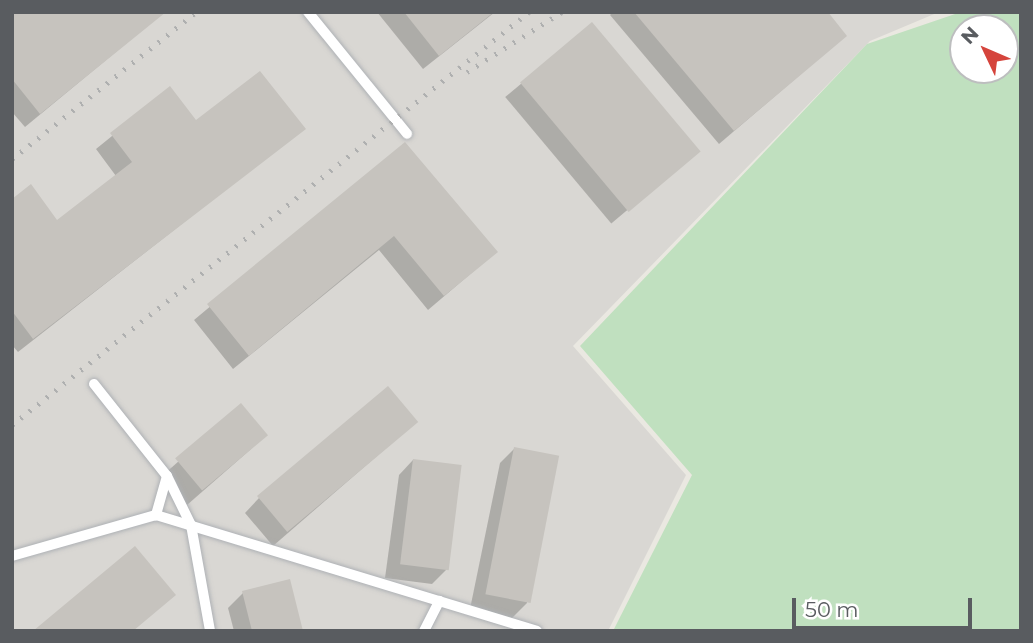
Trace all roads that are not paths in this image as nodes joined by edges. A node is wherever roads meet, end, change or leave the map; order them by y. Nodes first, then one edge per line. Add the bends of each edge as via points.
1 (308, 12) edge
2 (407, 134) dead end
3 (94, 384) dead end
4 (167, 476) junction
5 (156, 514) junction
6 (191, 525) junction
7 (12, 556) edge
8 (439, 601) junction
9 (210, 631) edge
10 (424, 631) edge
11 (537, 631) edge

1 - 2 lane
3 - 4 lane
4 - 5 lane
4 - 6 lane
5 - 6 lane
5 - 7 lane
6 - 8 lane
6 - 9 lane
8 - 10 lane
8 - 11 lane

